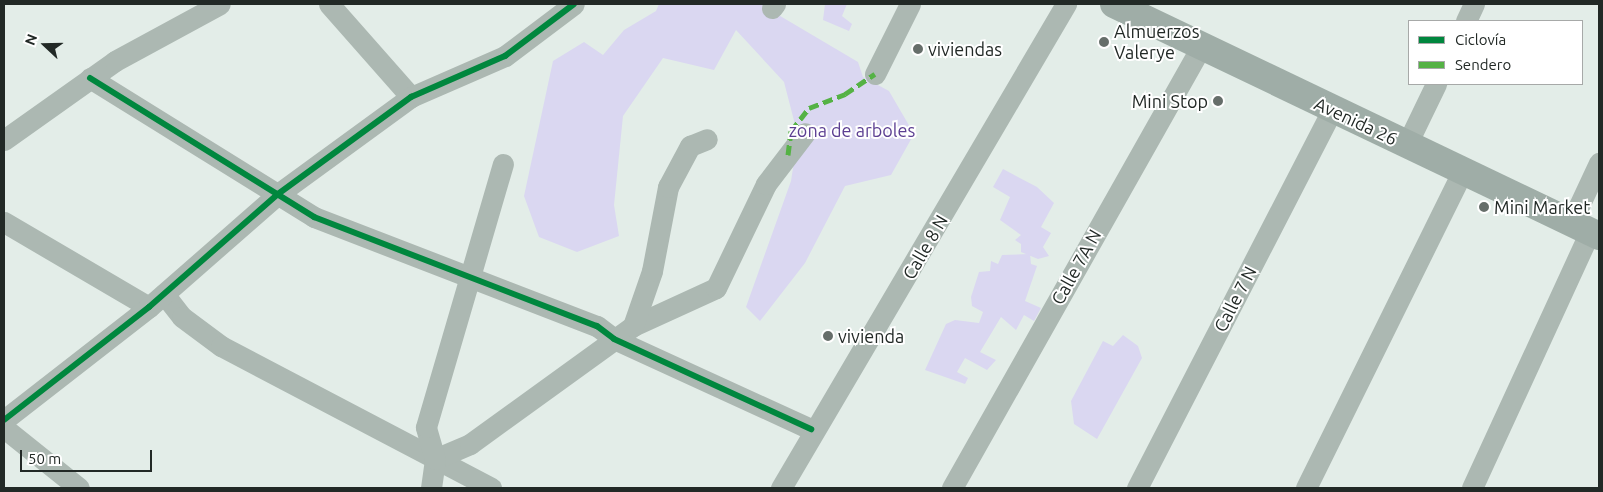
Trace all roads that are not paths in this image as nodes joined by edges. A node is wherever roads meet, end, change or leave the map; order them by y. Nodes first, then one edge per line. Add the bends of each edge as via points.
1 (220, 4) edge
2 (329, 4) edge
3 (574, 4) edge
4 (910, 4) edge
5 (1066, 4) edge
6 (1114, 4) edge
7 (1474, 4) edge
8 (1466, 20) edge
9 (1201, 47) junction
10 (874, 74) dead end
11 (90, 78) junction
12 (1436, 85) edge
13 (412, 97) junction
14 (1332, 110) junction
15 (805, 133) dead end
16 (707, 139) dead end
17 (4, 140) edge
18 (1407, 144) junction
19 (1599, 162) edge
20 (503, 164) dead end
21 (1463, 170) junction
22 (278, 194) junction
23 (4, 222) edge
24 (1589, 225) edge
25 (472, 278) junction
26 (157, 301) junction
27 (633, 326) junction
28 (614, 339) junction
29 (4, 420) edge
30 (4, 428) edge
31 (811, 429) junction
32 (435, 459) junction
33 (79, 488) edge
34 (432, 488) edge
35 (490, 488) edge
36 (780, 488) edge
37 (952, 488) edge
38 (1137, 488) edge
39 (1306, 488) edge
40 (1472, 488) edge

1 - 11 street
2 - 13 street
3 - 13 street via 504,56
4 - 10 street
5 - 31 street, Calle 8 N via 897,294
6 - 9 street, Avenida 26
7 - 8 street
9 - 14 street, Avenida 26
9 - 37 street, Calle 7A N
11 - 17 street
11 - 22 street
12 - 18 street
13 - 22 street
14 - 18 street, Avenida 26
14 - 38 street, Calle 7 N
15 - 27 street via 766,184 716,288
16 - 27 street via 690,146 668,188 652,271
18 - 21 street, Avenida 26
19 - 24 street
20 - 25 street
21 - 24 street, Avenida 26
21 - 39 street
22 - 25 street via 364,240
22 - 26 street
23 - 26 street
24 - 40 street
25 - 28 street via 597,326
25 - 32 street via 426,427
26 - 29 street
26 - 32 street via 221,346
27 - 28 street
28 - 31 street
28 - 32 street via 470,444
30 - 33 street
31 - 36 street, Calle 8 N
32 - 34 street
32 - 35 street

